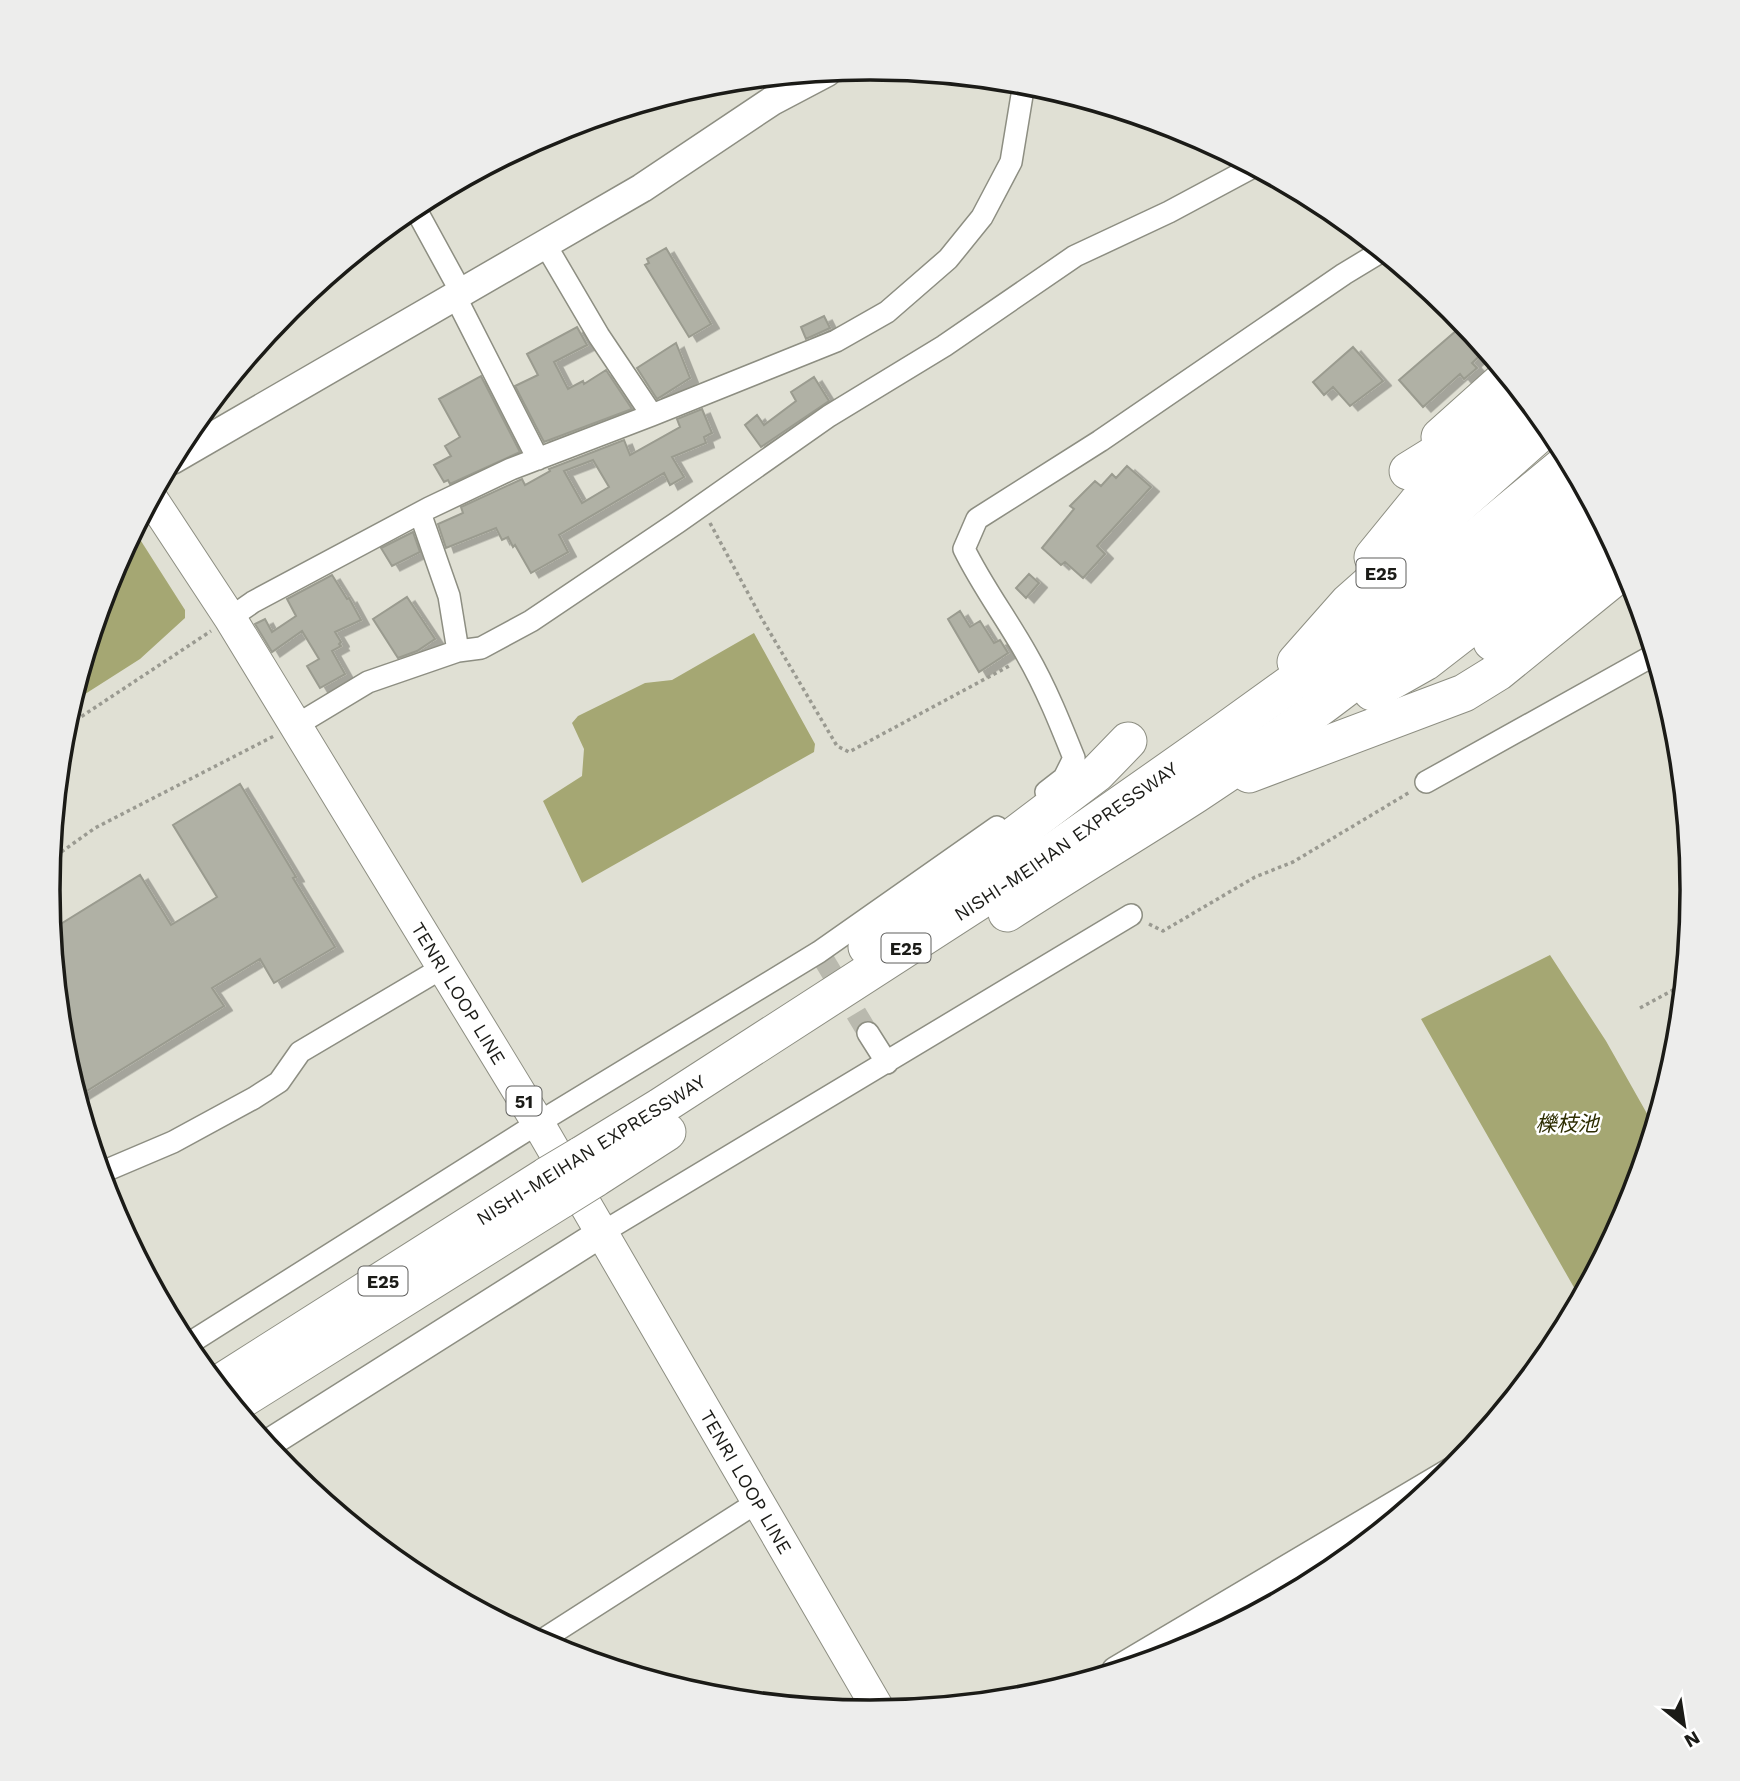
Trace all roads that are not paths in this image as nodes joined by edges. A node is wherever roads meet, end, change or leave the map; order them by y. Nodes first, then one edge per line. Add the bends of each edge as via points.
1 (807, 83) edge
2 (1022, 95) edge
3 (1243, 172) edge
4 (420, 217) edge
5 (545, 244) junction
6 (1374, 256) edge
7 (458, 294) junction
8 (1501, 382) edge
9 (1511, 395) edge
10 (1523, 410) edge
11 (652, 415) junction
12 (1530, 420) edge
13 (1539, 434) edge
14 (1548, 446) edge
15 (190, 450) edge
16 (1555, 457) edge
17 (538, 459) junction
18 (1561, 468) edge
19 (1577, 494) edge
20 (157, 506) edge
21 (1585, 509) edge
22 (420, 513) junction
23 (1591, 521) edge
24 (1598, 535) edge
25 (1604, 548) edge
26 (1610, 561) edge
27 (1617, 575) edge
28 (1349, 588) junction
29 (230, 618) junction
30 (458, 651) junction
31 (1298, 659) junction
32 (1646, 659) edge
33 (295, 726) junction
34 (1225, 731) junction
35 (1128, 741) dead end
36 (1426, 782) road end
37 (1195, 794) junction
38 (1131, 915) road end
39 (442, 968) junction
40 (868, 1033) tunnel mouth
41 (887, 1063) junction
42 (660, 1107) junction
43 (538, 1123) junction
44 (587, 1167) junction
45 (109, 1168) edge
46 (555, 1187) junction
47 (603, 1232) junction
48 (195, 1340) edge
49 (225, 1381) edge
50 (240, 1400) edge
51 (275, 1440) edge
52 (1404, 1500) edge
53 (759, 1501) junction
54 (550, 1635) edge
55 (1151, 1650) edge
56 (874, 1701) edge

1 - 5 street
2 - 11 street via 1011,162 982,216 948,259 887,312 836,341
3 - 30 street via 1075,256 944,346 829,416 531,621 481,648
4 - 7 street
5 - 7 street
5 - 11 street
6 - 43 street via 977,519 964,548 1056,712 1073,758 1064,778 822,956
7 - 15 street
7 - 17 street
8 - 9 highway via 1408,471 1450,445
10 - 28 highway, E25 via 1417,503
11 - 17 street
12 - 28 highway, E25
13 - 31 highway, E25 via 1349,602
14 - 34 highway, E25 via 1352,613
16 - 34 highway, E25
17 - 22 street
18 - 34 highway, NISHI-MEIHAN EXPRESSWAY / E25 via 1361,633
19 - 37 highway, NISHI-MEIHAN EXPRESSWAY / E25 via 1444,612
20 - 29 main road, TENRI LOOP LINE / 51
21 - 37 highway, E25 via 1473,611 1401,667
22 - 29 street
22 - 30 street via 449,596
23 - 37 highway, E25 via 1496,607 1425,662
24 - 37 highway, E25 via 1471,645
25 - 37 highway, E25 via 1474,655
26 - 37 highway via 1485,662
27 - 37 highway via 1498,672 1464,693
28 - 31 highway, E25
29 - 33 main road, TENRI LOOP LINE / 51
30 - 33 street via 369,682
31 - 34 highway, E25
32 - 36 street
33 - 39 main road, TENRI LOOP LINE / 51
34 - 42 highway, NISHI-MEIHAN EXPRESSWAY / E25 via 1030,868
35 - 42 highway via 1097,773 803,995 675,1083
37 - 44 highway, NISHI-MEIHAN EXPRESSWAY / E25
38 - 41 street
39 - 43 main road, TENRI LOOP LINE / 51
39 - 45 street via 300,1052 279,1082 254,1098 173,1142
40 - 41 street
41 - 47 street
42 - 44 highway, NISHI-MEIHAN EXPRESSWAY / E25
43 - 47 main road, TENRI LOOP LINE / 51
43 - 48 street
44 - 46 highway, NISHI-MEIHAN EXPRESSWAY / E25, bridge
46 - 49 highway, NISHI-MEIHAN EXPRESSWAY / E25
46 - 50 highway, NISHI-MEIHAN EXPRESSWAY / E25
47 - 51 street
47 - 53 main road, TENRI LOOP LINE / 51
52 - 55 street
53 - 54 street
53 - 56 main road, TENRI LOOP LINE / 51

